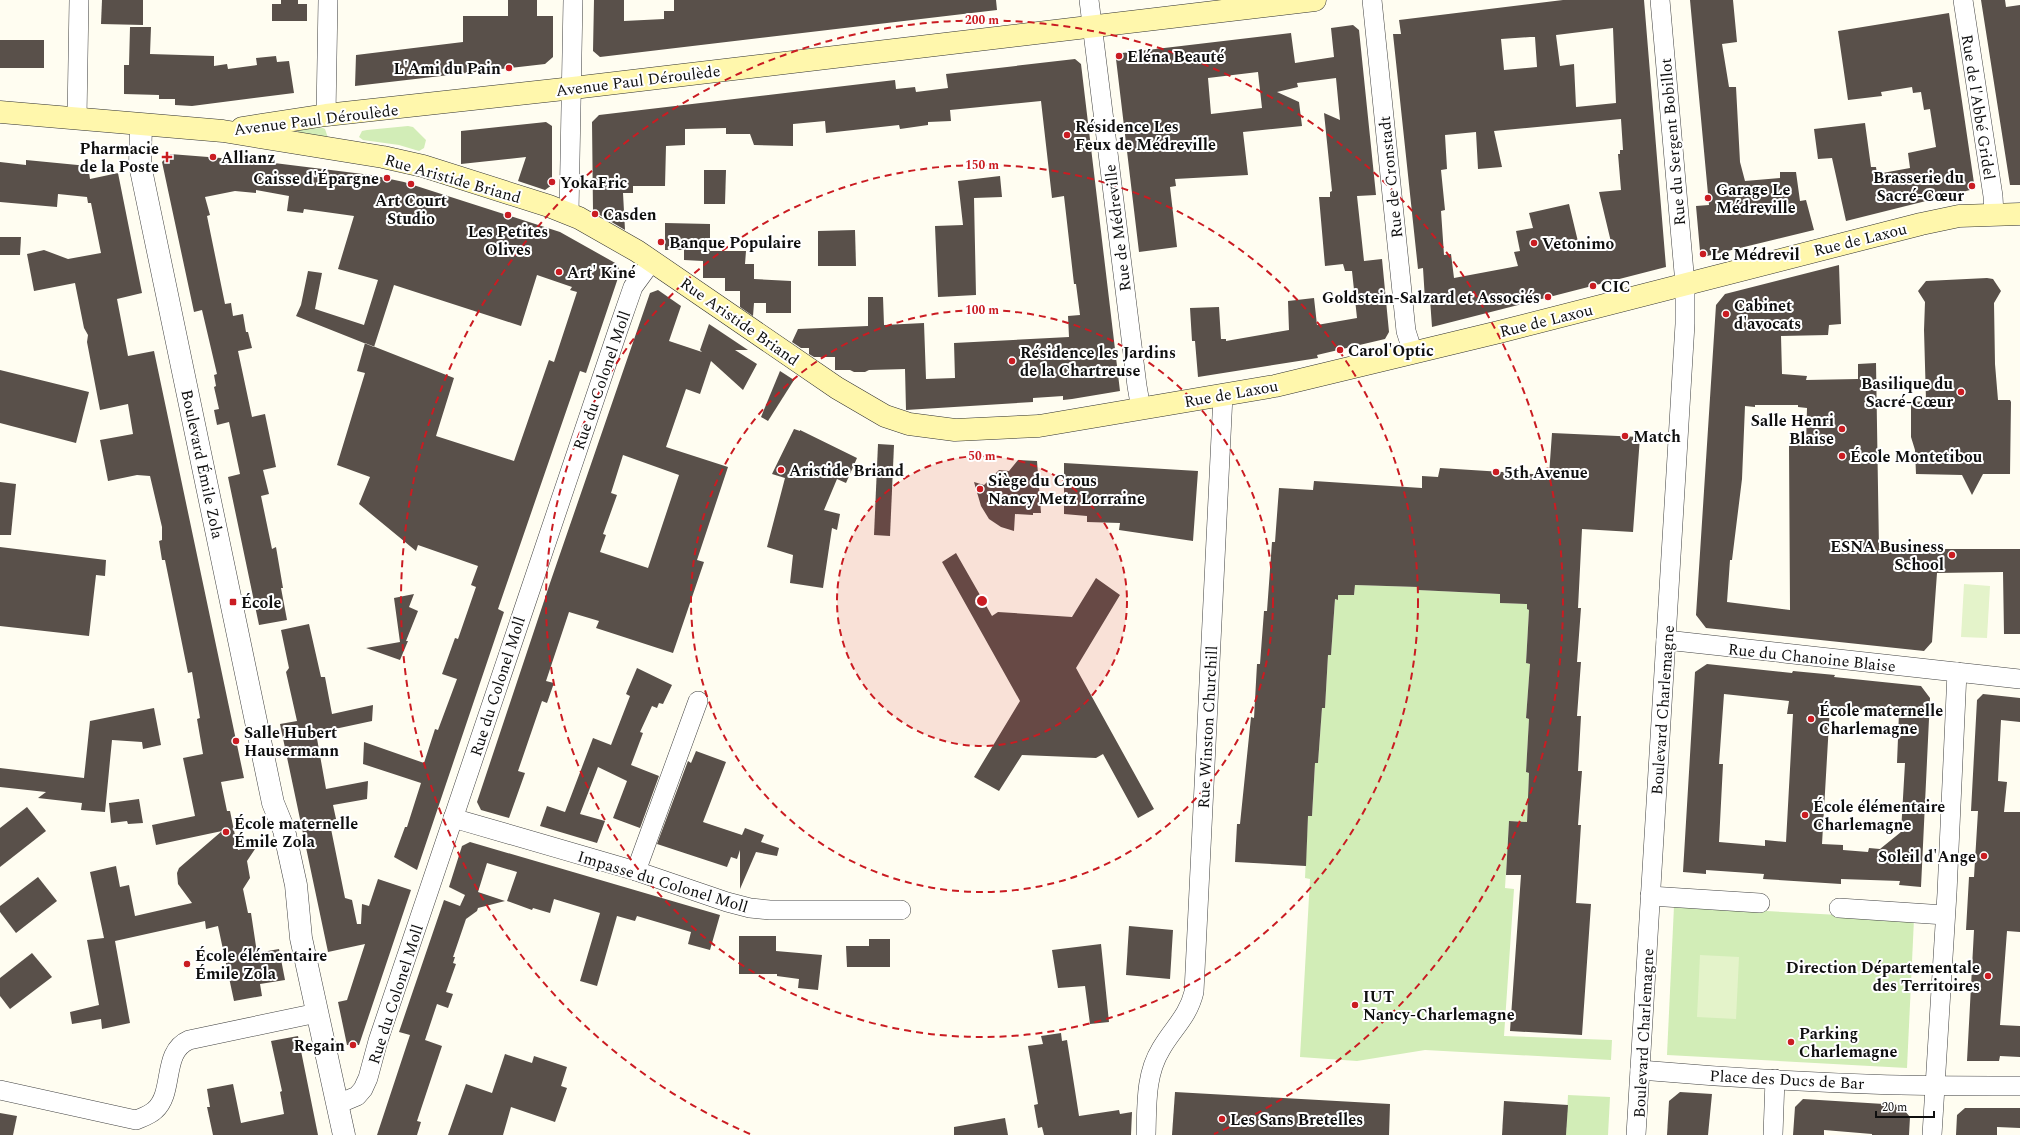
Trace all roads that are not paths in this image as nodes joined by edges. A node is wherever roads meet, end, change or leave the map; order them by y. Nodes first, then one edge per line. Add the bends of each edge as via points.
1 (79, 0) edge
2 (328, 0) edge
3 (573, 0) edge
4 (1090, 0) edge
5 (1315, 0) edge
6 (1372, 0) edge
7 (1660, 0) edge
8 (1963, 0) edge
9 (1093, 26) junction
10 (573, 88) junction
11 (0, 112) edge
12 (326, 115) junction
13 (77, 118) junction
14 (141, 124) junction
15 (223, 131) junction
16 (347, 152) junction
17 (569, 213) junction
18 (2020, 214) edge
19 (1994, 215) junction
20 (652, 261) junction
21 (1685, 284) junction
22 (1413, 353) junction
23 (1223, 395) junction
24 (1141, 409) junction
25 (1666, 640) junction
26 (1957, 672) junction
27 (2020, 679) edge
28 (698, 700) dead end
29 (454, 818) junction
30 (636, 871) junction
31 (1650, 896) junction
32 (1760, 903) dead end
33 (1839, 908) dead end
34 (901, 910) dead end
35 (1945, 915) junction
36 (318, 1013) junction
37 (1640, 1070) junction
38 (1775, 1079) junction
39 (2020, 1086) edge
40 (1935, 1087) junction
41 (0, 1090) edge
42 (338, 1104) junction
43 (344, 1135) edge
44 (1146, 1135) edge
45 (1636, 1135) edge
46 (1773, 1135) edge
47 (1932, 1135) edge

1 - 13 street
2 - 12 street
3 - 10 street
4 - 9 street, Rue de Médreville
5 - 9 main road, Avenue Paul Déroulède
6 - 22 street, Rue de Cronstadt via 1406,331
7 - 21 street, Rue du Sergent Bobillot
8 - 19 street, Rue de l'Abbé Gridel
9 - 10 main road, Avenue Paul Déroulède
9 - 24 street, Rue de Médreville
10 - 12 main road, Avenue Paul Déroulède
10 - 17 street
11 - 13 main road, Avenue Paul Déroulède
12 - 15 main road, Avenue Paul Déroulède
12 - 16 main road
13 - 14 main road, Avenue Paul Déroulède
14 - 15 main road, Avenue Paul Déroulède
14 - 36 street, Boulevard Émile Zola via 140,165 273,803 270,833 281,888 301,938
15 - 16 main road, Avenue Paul Déroulède
16 - 17 main road, Rue Aristide Briand via 423,166
17 - 20 main road, Rue Aristide Briand
18 - 19 main road, Rue de Laxou
19 - 21 main road, Rue de Laxou via 1959,216 1921,224
20 - 24 main road, Rue Aristide Briand via 837,388 894,420 923,427 955,430 1039,426
20 - 29 street, Rue du Colonel Moll via 631,294
21 - 22 main road, Rue de Laxou
21 - 25 street, Boulevard Charlemagne via 1685,324
22 - 23 main road, Rue de Laxou
23 - 24 main road, Rue de Laxou
23 - 44 street, Rue Winston Churchill via 1194,992 1187,1013 1160,1050 1149,1077
25 - 26 street, Rue du Chanoine Blaise
25 - 31 street, Boulevard Charlemagne
26 - 27 street, Rue du Chanoine Blaise
26 - 35 street
28 - 30 street
29 - 30 street, Impasse du Colonel Moll
29 - 42 street, Rue du Colonel Moll via 378,1041 368,1078 357,1096
30 - 34 street, Impasse du Colonel Moll via 750,908
31 - 32 street
31 - 37 street, Boulevard Charlemagne
33 - 35 street
35 - 40 street
36 - 41 street via 180,1043 174,1053 161,1102 155,1110 136,1120
36 - 42 street, Boulevard Émile Zola
37 - 38 street, Place des Ducs de Bar
37 - 45 street, Boulevard Charlemagne
38 - 40 street, Place des Ducs de Bar
38 - 46 street
39 - 40 street, Place des Ducs de Bar
40 - 47 street
42 - 43 street, Boulevard Émile Zola

